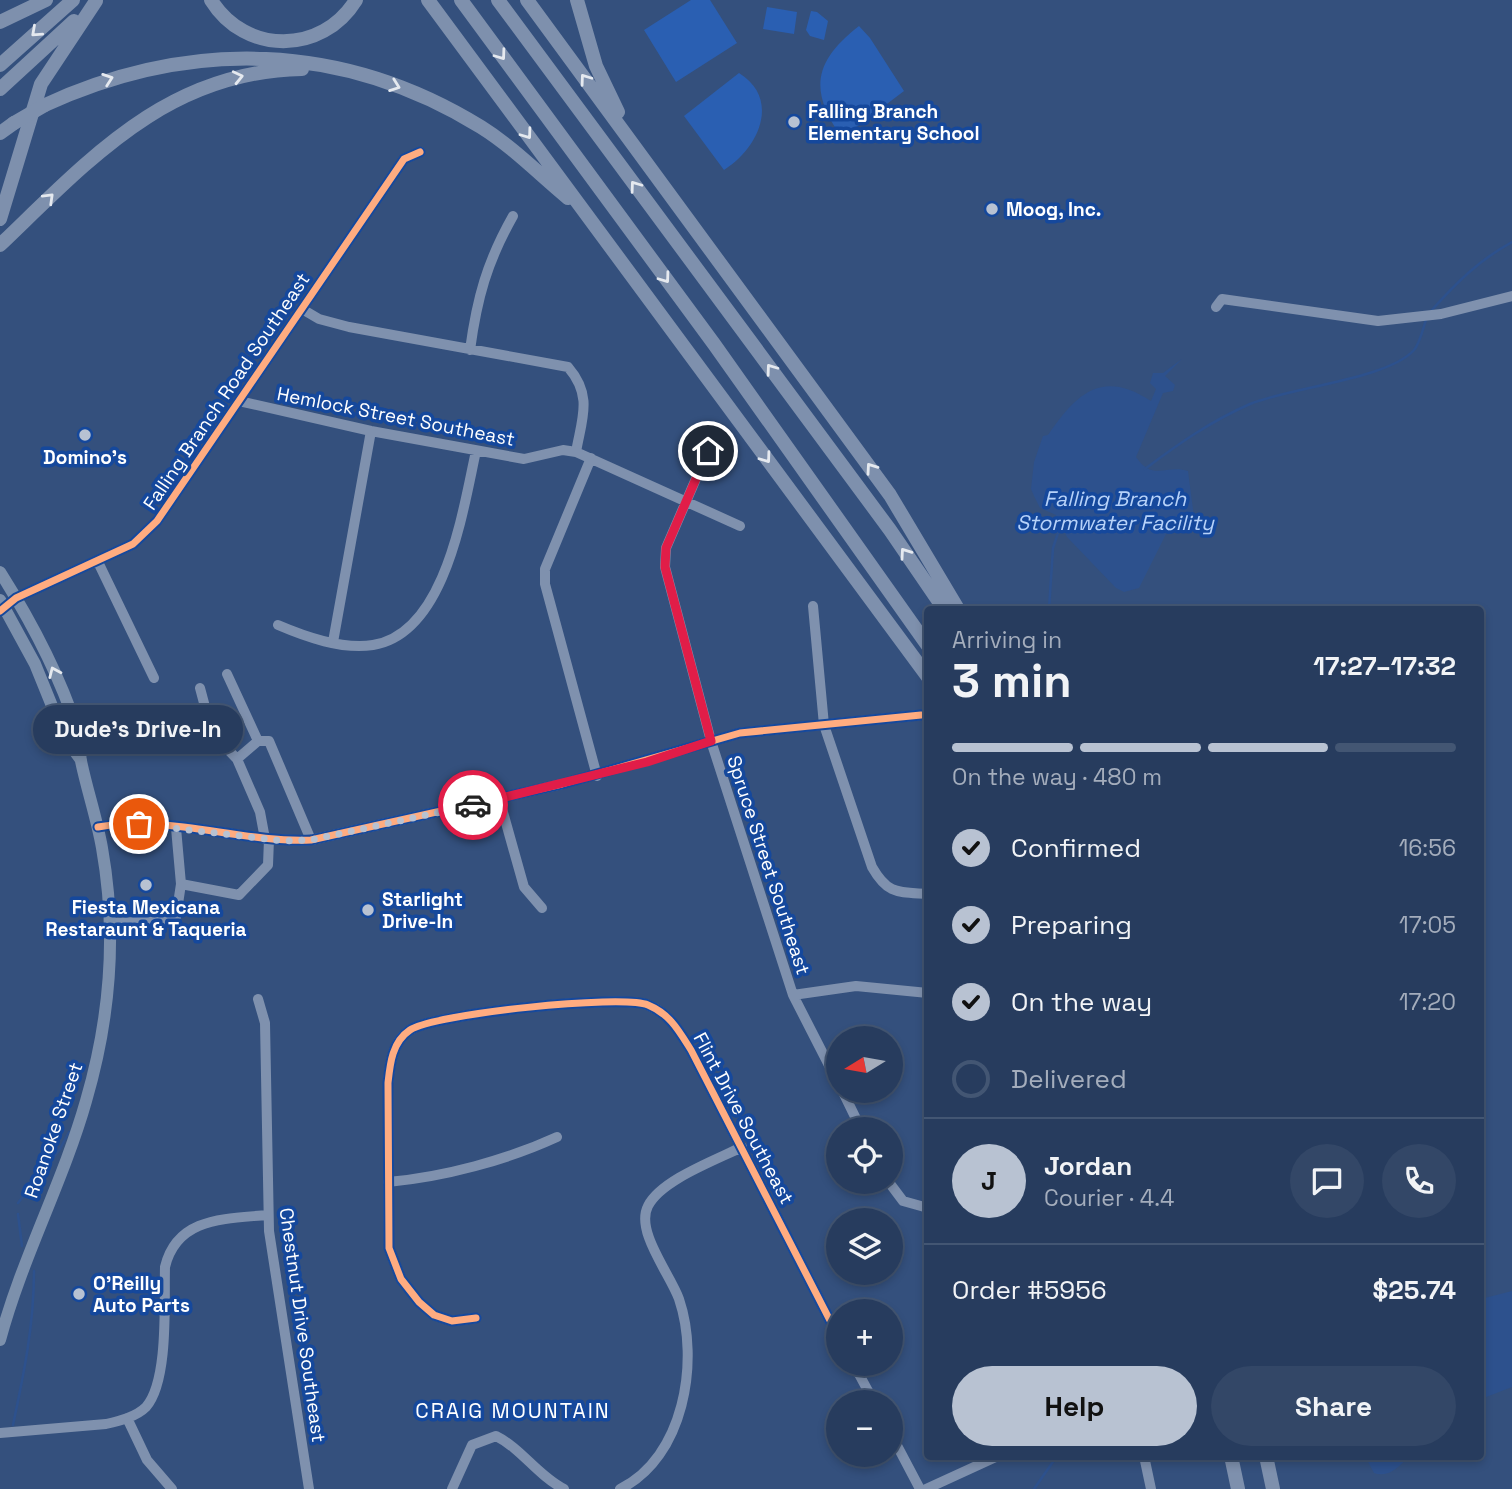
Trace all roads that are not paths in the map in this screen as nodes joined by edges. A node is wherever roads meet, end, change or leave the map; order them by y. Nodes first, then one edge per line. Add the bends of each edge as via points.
1 (46, 0) edge
2 (73, 0) edge
3 (211, 0) edge
4 (356, 0) edge
5 (428, 0) edge
6 (461, 0) edge
7 (498, 0) edge
8 (527, 0) edge
9 (577, 0) edge
10 (97, 1) edge
11 (0, 22) edge
12 (0, 65) edge
13 (342, 69) junction
14 (0, 89) edge
15 (0, 132) edge
16 (420, 152) dead end
17 (640, 153) junction
18 (587, 214) junction
19 (513, 216) dead end
20 (0, 219) edge
21 (0, 246) edge
22 (1512, 296) edge
23 (1216, 307) dead end
24 (302, 309) junction
25 (470, 350) junction
26 (239, 401) junction
27 (372, 431) junction
28 (476, 451) junction
29 (708, 451) dead end
30 (576, 452) junction
31 (591, 458) junction
32 (687, 500) junction
33 (740, 526) dead end
34 (98, 562) junction
35 (0, 572) edge
36 (16, 598) junction
37 (1, 604) edge
38 (813, 606) dead end
39 (942, 606) edge
40 (956, 606) edge
41 (278, 625) dead end
42 (924, 640) edge
43 (333, 642) junction
44 (924, 672) edge
45 (227, 674) dead end
46 (154, 678) dead end
47 (200, 688) dead end
48 (921, 716) dead end
49 (824, 725) junction
50 (258, 741) junction
51 (711, 741) junction
52 (237, 759) junction
53 (81, 760) junction
54 (597, 776) junction
55 (499, 798) junction
56 (98, 827) junction
57 (176, 828) junction
58 (267, 839) junction
59 (311, 840) junction
60 (181, 884) junction
61 (924, 894) edge
62 (542, 908) dead end
63 (109, 923) junction
64 (924, 993) edge
65 (793, 995) junction
66 (258, 999) dead end
67 (826, 1060) edge
68 (558, 1137) dead end
69 (742, 1147) junction
70 (388, 1182) junction
71 (898, 1194) edge
72 (924, 1207) edge
73 (267, 1215) junction
74 (4, 1307) edge
75 (826, 1312) edge
76 (476, 1318) dead end
77 (0, 1340) edge
78 (127, 1418) junction
79 (0, 1433) edge
80 (903, 1457) edge
81 (989, 1460) edge
82 (1145, 1460) edge
83 (1232, 1460) edge
84 (1267, 1460) edge
85 (172, 1489) edge
86 (309, 1489) edge
87 (452, 1489) edge
88 (564, 1489) edge
89 (620, 1489) edge
90 (920, 1489) edge
91 (926, 1489) edge
92 (1152, 1489) edge
93 (1238, 1489) edge
94 (1273, 1489) edge

1 - 11 highway
2 -> 12 highway
3 - 4 highway via 242,32 279,43 326,31
5 -> 18 highway
6 -> 42 highway
39 -> 7 highway
17 -> 8 highway
9 - 17 highway via 596,66
10 - 14 highway
10 - 20 highway via 41,84
15 -> 13 highway, bridge via 45,105 113,77 171,63 250,57 301,60
13 -> 18 highway via 425,98 483,128
21 -> 13 highway via 109,144 163,106 221,80 249,74
16 - 24 street, Falling Branch Road Southeast via 404,159
40 -> 17 highway via 890,495
18 -> 44 highway
19 - 25 street via 487,267
22 - 23 street via 1441,314 1378,321 1222,299
24 - 25 street via 329,322
24 - 26 street, Falling Branch Road Southeast
25 - 30 street via 568,367 581,382 585,402
26 - 27 street, Hemlock Street Southeast
26 - 34 street, Falling Branch Road Southeast via 158,521 133,544
27 - 28 street, Hemlock Street Southeast
27 - 43 street
28 - 30 street, Hemlock Street Southeast via 524,459 563,450
28 - 43 street via 453,558 433,597 392,639 374,645
29 - 32 street, Spruce Street Southeast
30 - 31 street, Hemlock Street Southeast
31 - 32 street, Hemlock Street Southeast
31 - 54 street via 545,569 545,584
32 - 33 street, Hemlock Street Southeast
32 - 51 street, Spruce Street Southeast via 666,548 665,567
34 - 36 street, Falling Branch Road Southeast
34 - 46 street
35 - 36 main road, Roanoke Street
36 - 37 street
53 -> 36 main road, Roanoke Street via 79,733 70,710
37 - 53 main road, Roanoke Street via 35,664 65,738
38 - 49 street
41 - 43 street
45 - 50 street
47 - 52 street via 218,739
48 - 49 street
49 - 51 street via 740,733
49 - 61 street via 857,830 881,884 895,892
50 - 52 street
50 - 59 street via 269,741
51 - 54 street
51 - 65 street, Spruce Street Southeast
52 - 58 street
53 - 56 main road, Roanoke Street
54 - 55 street
55 - 59 street
55 - 62 street via 524,887
56 - 57 street via 139,824
56 - 63 main road, Roanoke Street
57 - 58 street
57 - 60 street
58 - 59 street
58 - 60 street via 268,866 239,895
60 - 63 street via 176,917
63 - 74 main road, Roanoke Street via 107,996 92,1080 80,1121
64 - 65 street via 856,986
65 - 67 street, Spruce Street Southeast
66 - 73 street, Chestnut Drive Southeast via 265,1023
68 - 70 street via 446,1172
69 - 70 street, Flint Drive Southeast via 672,1019 636,1002 576,1004 445,1018 408,1031 391,1060
69 - 75 street, Flint Drive Southeast
69 - 89 street via 661,1191 647,1207 645,1230 684,1321 687,1371 673,1429 659,1455 645,1472
70 - 76 street, Flint Drive Southeast via 390,1248 401,1279 434,1315 452,1321
71 - 72 street via 903,1201
73 - 78 street via 191,1228 169,1251 158,1381 145,1408
73 - 86 street, Chestnut Drive Southeast
74 - 77 main road, Roanoke Street
78 - 79 street
78 - 85 street via 147,1460
80 - 90 street
81 - 91 street
82 - 92 street
83 - 93 highway
84 - 94 highway
87 - 88 street via 471,1445 496,1437

